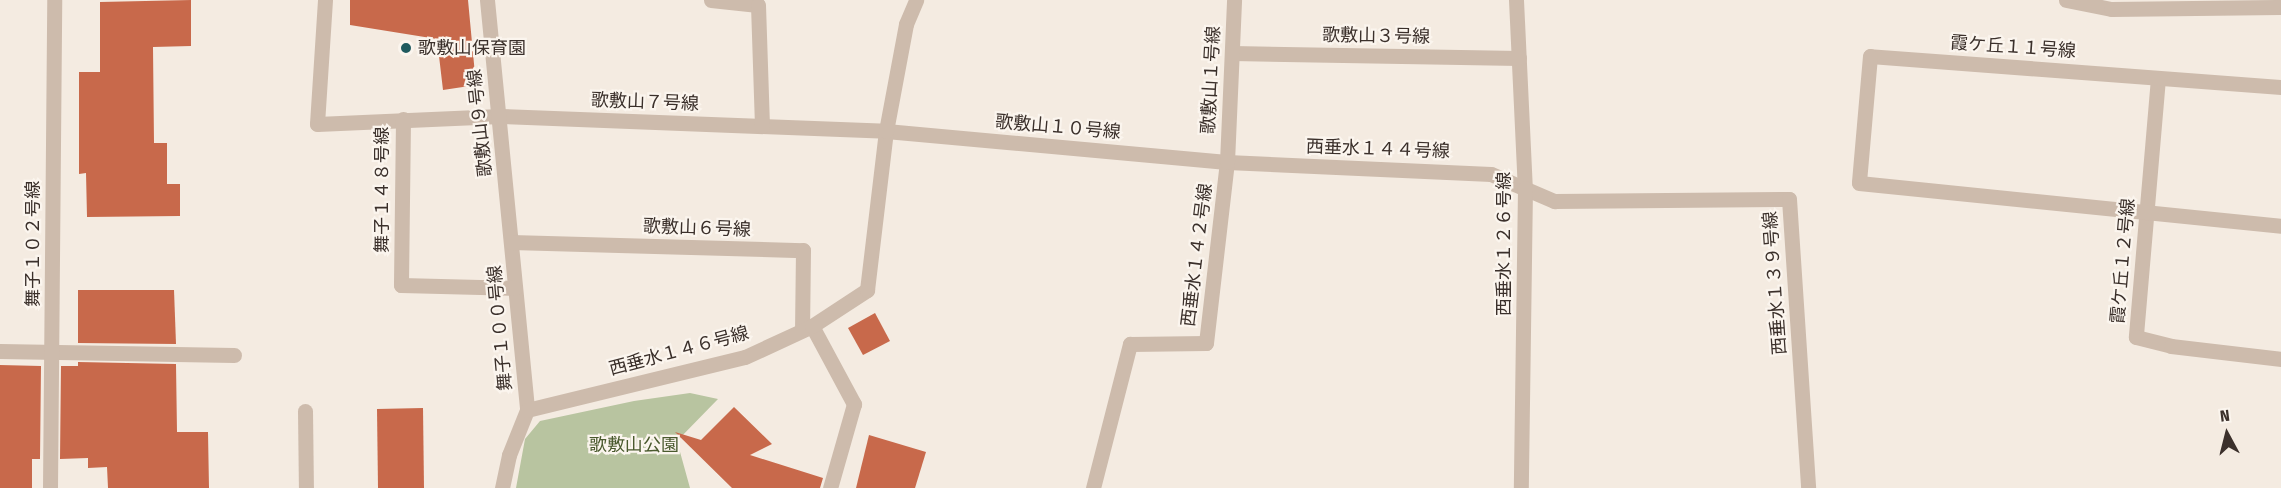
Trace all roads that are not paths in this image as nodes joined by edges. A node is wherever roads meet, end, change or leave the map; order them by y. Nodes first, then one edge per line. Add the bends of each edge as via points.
1 (54, 0) edge
2 (325, 0) edge
3 (487, 0) edge
4 (711, 0) edge
5 (916, 0) edge
6 (1234, 0) edge
7 (1516, 0) edge
8 (2066, 0) edge
9 (2281, 7) edge
10 (1232, 53) junction
11 (1519, 58) junction
12 (2158, 78) junction
13 (2281, 87) edge
14 (500, 116) junction
15 (403, 119) junction
16 (762, 126) junction
17 (886, 131) junction
18 (1227, 162) junction
19 (1525, 188) junction
20 (2146, 213) junction
21 (2281, 226) edge
22 (511, 242) junction
23 (515, 288) junction
24 (807, 328) junction
25 (0, 351) edge
26 (51, 353) junction
27 (234, 354) dead end
28 (2281, 359) edge
29 (527, 410) junction
30 (305, 411) dead end
31 (50, 488) edge
32 (306, 488) edge
33 (502, 488) edge
34 (830, 488) edge
35 (1093, 488) edge
36 (1521, 488) edge
37 (1808, 488) edge

1 - 26 street, 舞子１０２号線
2 - 15 street, 舞子１４８号線 via 317,124
3 - 14 street, 歌敷山９号線
4 - 16 street via 758,4
5 - 17 street, 西垂水１４６号線 via 906,24
6 - 10 street, 歌敷山１号線
7 - 11 street, 西垂水１２６号線
8 - 9 street via 2111,9
10 - 11 street, 歌敷山３号線
10 - 18 street, 歌敷山１号線
11 - 19 street, 西垂水１２６号線
12 - 13 street, 霞ケ丘１１号線
12 - 20 street, 霞ケ丘１２号線
12 - 20 street, 霞ケ丘１１号線 via 1870,56 1859,183
14 - 15 street, 歌敷山７号線
14 - 16 street, 歌敷山７号線
14 - 22 street, 歌敷山９号線
15 - 23 street, 舞子１４８号線 via 401,285
16 - 17 street, 歌敷山７号線
17 - 18 street, 歌敷山１０号線
17 - 24 street, 西垂水１４６号線 via 867,290
18 - 19 street, 西垂水１４４号線 via 1491,174
18 - 35 street, 西垂水１４２号線 via 1206,343 1130,344
19 - 36 street, 西垂水１２６号線
19 - 37 street, 西垂水１３９号線 via 1554,201 1789,199
20 - 21 street
20 - 28 street, 霞ケ丘１２号線 via 2136,337 2171,346
22 - 23 street, 舞子１００号線
22 - 24 street, 歌敷山６号線 via 803,250
23 - 29 street, 舞子１００号線
24 - 29 street, 西垂水１４６号線 via 745,357
24 - 34 street via 854,404
25 - 26 street
26 - 27 street
26 - 31 street, 舞子１０２号線
29 - 33 street via 508,455
30 - 32 street

